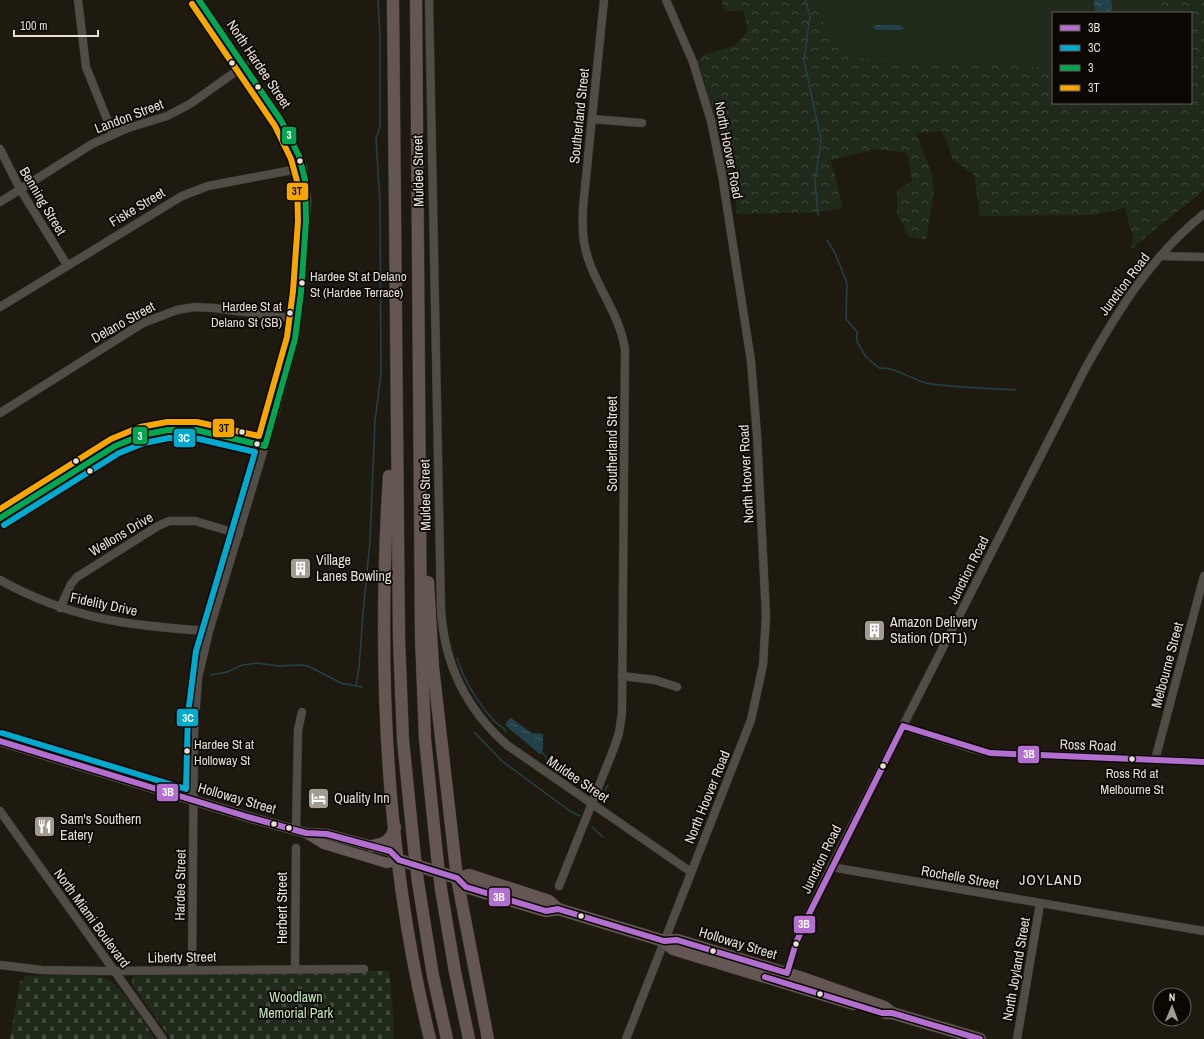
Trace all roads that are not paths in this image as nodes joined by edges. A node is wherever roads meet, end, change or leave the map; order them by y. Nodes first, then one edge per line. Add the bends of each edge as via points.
1 (78, 0) edge
2 (199, 0) edge
3 (392, 0) edge
4 (416, 0) edge
5 (430, 0) edge
6 (604, 0) edge
7 (666, 0) edge
8 (244, 65) junction
9 (592, 119) junction
10 (642, 123) dead end
11 (113, 134) junction
12 (0, 149) edge
13 (303, 168) junction
14 (20, 189) junction
15 (0, 202) edge
16 (1204, 214) edge
17 (1161, 256) junction
18 (1204, 257) edge
19 (67, 265) junction
20 (0, 307) edge
21 (298, 319) junction
22 (396, 397) junction
23 (0, 413) edge
24 (265, 446) junction
25 (420, 515) junction
26 (0, 518) edge
27 (239, 534) junction
28 (1204, 576) edge
29 (0, 580) edge
30 (1201, 600) edge
31 (60, 608) junction
32 (209, 630) junction
33 (622, 676) junction
34 (677, 687) dead end
35 (302, 712) dead end
36 (903, 726) junction
37 (0, 742) edge
38 (1155, 760) junction
39 (1204, 762) edge
40 (194, 800) junction
41 (592, 804) junction
42 (0, 812) edge
43 (395, 828) junction
44 (301, 832) junction
45 (372, 846) junction
46 (296, 848) dead end
47 (399, 860) junction
48 (831, 867) junction
49 (691, 872) junction
50 (457, 878) junction
51 (559, 886) dead end
52 (482, 892) junction
53 (1040, 904) junction
54 (558, 909) junction
55 (464, 912) junction
56 (1204, 931) edge
57 (664, 941) junction
58 (414, 965) junction
59 (0, 966) edge
60 (295, 968) junction
61 (364, 969) dead end
62 (192, 970) junction
63 (114, 971) junction
64 (785, 978) junction
65 (163, 1039) edge
66 (423, 1039) edge
67 (430, 1039) edge
68 (447, 1039) edge
69 (469, 1039) edge
70 (488, 1039) edge
71 (626, 1039) edge
72 (980, 1039) edge
73 (1017, 1039) edge

1 - 11 street via 86,67
2 - 8 street, North Hardee Street
3 - 22 highway
4 - 25 highway
5 - 41 street, Muldee Street via 441,609 444,637 451,666 459,684 483,721 516,751
6 - 9 street, Southerland Street
7 - 49 street, North Hoover Road via 700,79 722,175 752,374 765,588 765,645 754,710
8 - 11 street, Landon Street via 190,104 167,116
8 - 13 street, North Hardee Street via 285,127
9 - 10 street
9 - 33 street, Southerland Street via 584,191 584,241 594,274 622,335 626,361
11 - 14 street, Landon Street via 70,157
12 - 14 street, Benning Street
13 - 19 street, Fiske Street via 208,186 182,196
13 - 21 street, North Hardee Street via 307,208
14 - 15 street, Landon Street
14 - 19 street, Benning Street
16 - 17 street, Junction Road
17 - 18 street
17 - 36 street, Junction Road via 1120,308 1091,359
19 - 20 street, Fiske Street
21 - 23 street, Delano Street via 214,308 195,307 177,310 143,323
21 - 24 street, North Hardee Street via 287,371
22 - 43 highway via 389,486 384,632 385,706
22 - 68 highway, bridge via 401,689 409,807 432,969
24 - 26 street via 196,430 168,430 147,434 115,446
24 - 27 street, North Hardee Street
25 - 50 highway via 426,551 433,668
25 - 69 highway, bridge via 423,702 431,805 441,889
27 - 31 street, Wellons Drive via 185,520 163,523 77,577
27 - 32 street, North Hardee Street
28 - 30 street, Melbourne Street
29 - 31 street, Fidelity Drive
30 - 38 street, Melbourne Street
31 - 32 street, Fidelity Drive via 149,627
32 - 40 street, North Hardee Street via 196,696
33 - 34 street via 655,680
33 - 41 street, Southerland Street via 619,733
35 - 44 street via 298,736
36 - 38 street, Ross Road via 990,753
36 - 48 street, Junction Road
37 - 40 main road, Holloway Street
38 - 39 street, Ross Road
40 - 44 main road, Holloway Street
40 - 62 street, Hardee Street
41 - 49 street, Muldee Street
41 - 51 street, Southerland Street
42 - 63 street, North Miami Boulevard
43 - 45 highway via 387,842
43 - 47 highway
44 - 45 main road, Holloway Street via 327,834
44 - 47 main road, Holloway Street via 324,844 387,863
45 - 47 main road, Holloway Street via 390,851
46 - 60 street, Herbert Street
47 - 50 highway, Holloway Street
47 - 58 highway
48 - 53 street, Rochelle Street
48 - 64 street, Junction Road via 800,932
49 - 57 street, North Hoover Road
50 - 52 highway, Holloway Street via 466,887
50 - 54 highway, Holloway Street via 469,875 549,901
50 - 55 highway
52 - 54 highway, Holloway Street via 546,910
52 - 55 highway via 467,900
53 - 56 street, Rochelle Street
53 - 73 street, North Joyland Street
54 - 57 highway, Holloway Street
55 - 70 highway
57 - 64 highway, Holloway Street via 677,940
57 - 71 street, North Hoover Road
58 - 66 highway via 416,1003
58 - 67 highway
59 - 63 street, Liberty Street via 42,970
60 - 61 street, Liberty Street
60 - 62 street, Liberty Street
62 - 63 street, Liberty Street
63 - 65 street, North Miami Boulevard
64 - 72 highway, Holloway Street via 882,1013 892,1013

